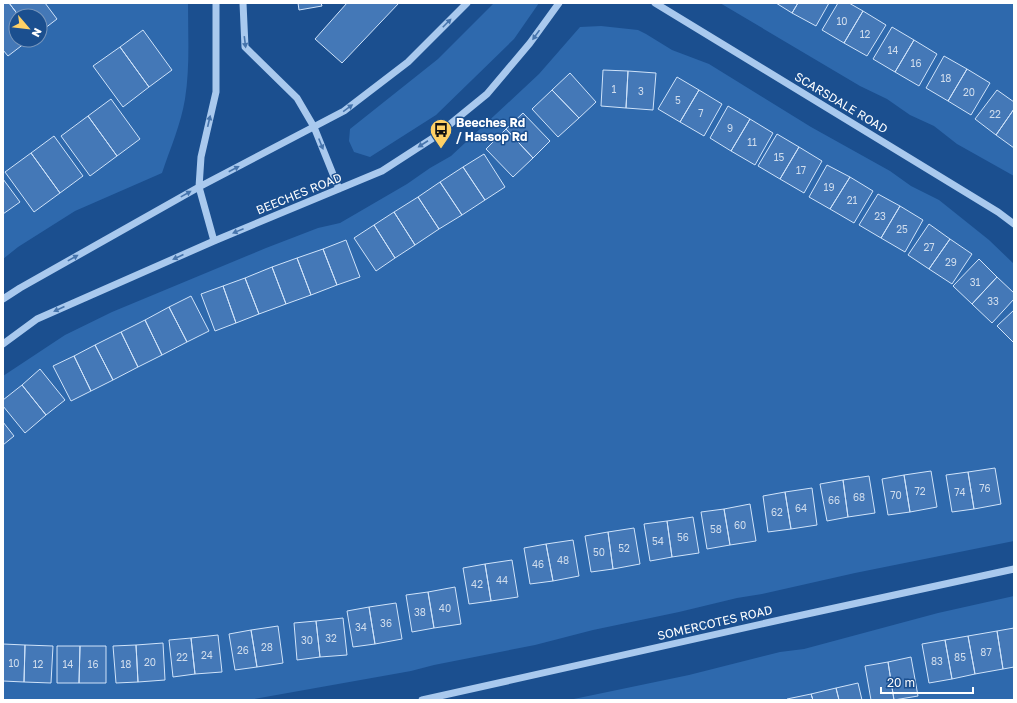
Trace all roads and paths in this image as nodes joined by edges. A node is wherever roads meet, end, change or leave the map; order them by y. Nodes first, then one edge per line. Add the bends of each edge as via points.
1 (216, 3) edge
2 (242, 3) edge
3 (467, 3) edge
4 (559, 3) edge
5 (655, 3) edge
6 (314, 127) junction
7 (199, 187) junction
8 (339, 189) junction
9 (1014, 224) edge
10 (214, 241) junction
11 (3, 299) edge
12 (3, 344) edge
13 (1014, 569) edge
14 (422, 700) edge

7 -> 1 street via 201,157 216,92
2 -> 6 street via 245,47 296,98
6 -> 3 street via 344,111 408,62
4 -> 8 street, BEECHES ROAD via 530,43 487,94 433,138 382,171
5 - 9 street, SCARSDALE ROAD
7 -> 6 street
6 -> 8 street
7 - 10 street
11 -> 7 street
8 -> 10 street, BEECHES ROAD
10 -> 12 street, BEECHES ROAD via 37,319
13 - 14 street, SOMERCOTES ROAD

